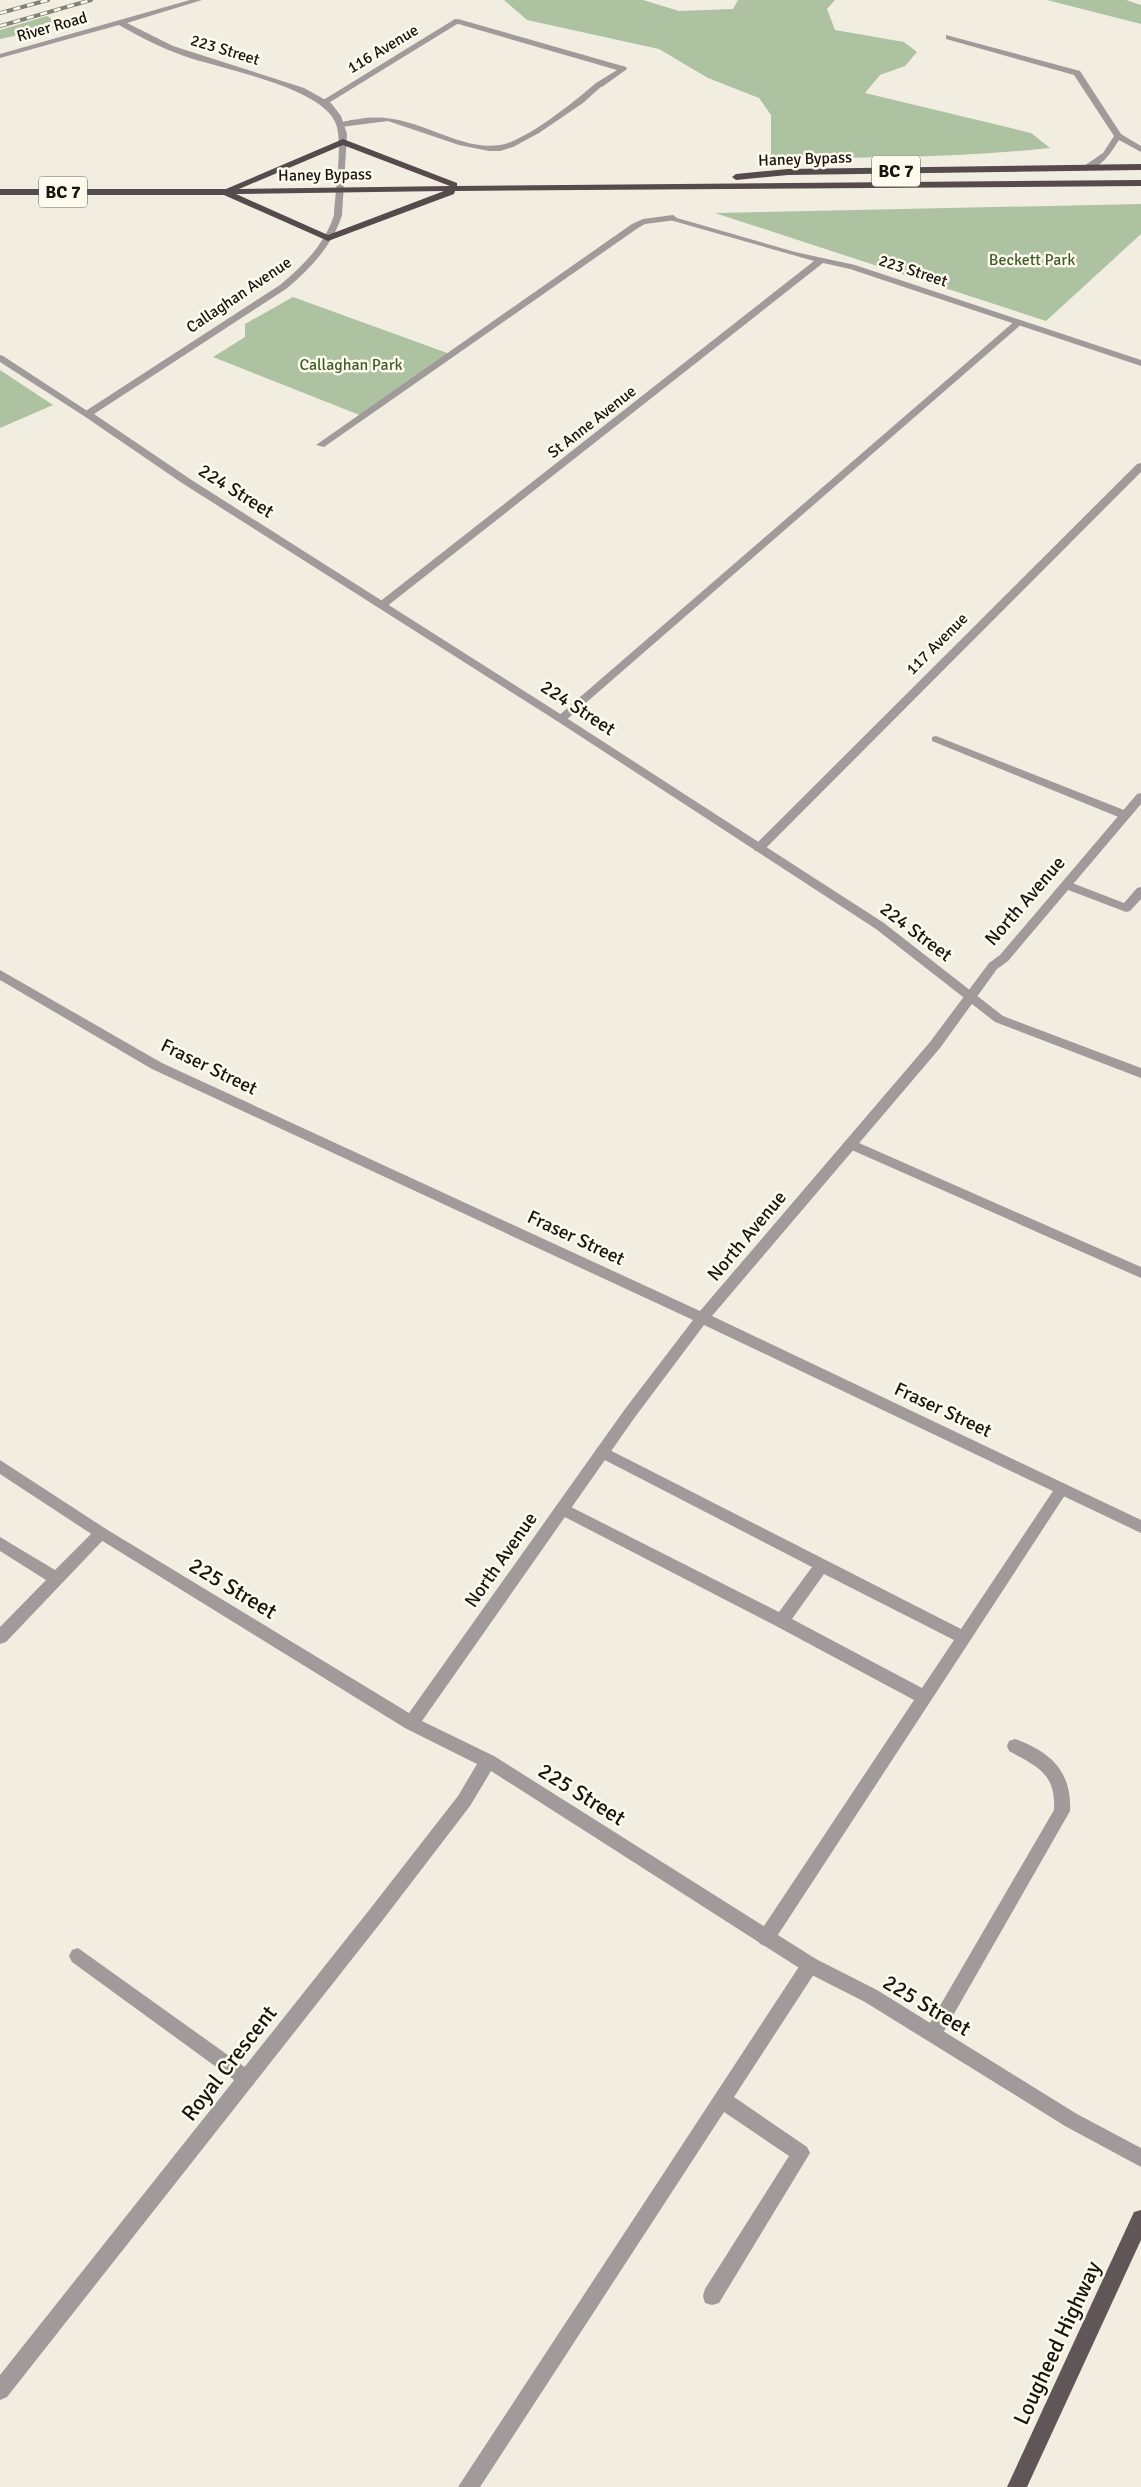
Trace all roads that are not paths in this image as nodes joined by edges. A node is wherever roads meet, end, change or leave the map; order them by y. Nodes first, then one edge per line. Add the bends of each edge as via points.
1 (198, 0) edge
2 (120, 22) junction
3 (949, 37) dead end
4 (0, 56) edge
5 (324, 102) junction
6 (341, 124) junction
7 (1118, 136) junction
8 (344, 142) junction
9 (1141, 149) edge
10 (1087, 168) junction
11 (1141, 168) edge
12 (1141, 183) edge
13 (651, 186) junction
14 (461, 188) junction
15 (338, 190) junction
16 (0, 192) edge
17 (223, 192) junction
18 (328, 238) junction
19 (820, 261) junction
20 (1019, 322) junction
21 (0, 358) edge
22 (1141, 363) edge
23 (87, 414) junction
24 (321, 445) dead end
25 (1141, 466) edge
26 (382, 606) junction
27 (560, 720) junction
28 (936, 738) dead end
29 (1141, 797) edge
30 (1125, 815) junction
31 (759, 848) junction
32 (1066, 885) junction
33 (1141, 891) edge
34 (0, 974) edge
35 (969, 998) junction
36 (1141, 1073) edge
37 (850, 1144) junction
38 (1141, 1273) edge
39 (702, 1318) junction
40 (602, 1452) junction
41 (0, 1466) edge
42 (1062, 1489) junction
43 (562, 1509) junction
44 (1141, 1527) edge
45 (100, 1533) junction
46 (0, 1543) edge
47 (822, 1565) junction
48 (57, 1578) junction
49 (782, 1621) junction
50 (0, 1637) edge
51 (964, 1638) junction
52 (925, 1698) junction
53 (411, 1723) junction
54 (1015, 1746) dead end
55 (488, 1761) junction
56 (766, 1938) junction
57 (78, 1956) dead end
58 (810, 1965) junction
59 (933, 2034) junction
60 (247, 2078) junction
61 (722, 2100) junction
62 (1141, 2158) edge
63 (1141, 2219) edge
64 (712, 2296) dead end
65 (0, 2390) edge
66 (468, 2487) edge
67 (1017, 2487) edge

1 - 2 street, River Road
2 - 4 street, River Road
2 - 5 street, 223 Street via 158,44 278,82
3 - 7 street via 1077,73
5 - 6 street, Callaghan Avenue
5 - 6 street, 116 Avenue via 458,21 623,69 522,139 499,149 477,146 386,119
6 - 8 street, Callaghan Avenue
7 - 9 street
7 - 10 street via 1106,155
8 - 14 highway
8 - 15 street, Callaghan Avenue
8 - 17 highway
10 - 11 highway, Haney Bypass / BC 7
10 - 13 highway, Haney Bypass / BC 7 via 788,172
12 - 13 highway, Haney Bypass / BC 7
13 - 14 highway, Haney Bypass / BC 7
14 - 15 highway, Haney Bypass / BC 7
14 - 18 highway
15 - 17 highway, Haney Bypass / BC 7
15 - 18 street, Callaghan Avenue via 338,215
16 - 17 highway, Haney Bypass / BC 7
17 - 18 highway
18 - 23 street, Callaghan Avenue via 304,270 283,286
19 - 20 street, 223 Street via 852,267
19 - 24 street, 223 Street via 673,218 643,222
19 - 26 street, St Anne Avenue
20 - 22 street, 223 Street
20 - 27 street
21 - 23 street, 224 Street
23 - 26 street, 224 Street
25 - 31 street, 117 Avenue
26 - 27 street, 224 Street
27 - 31 street, 224 Street
28 - 30 street
29 - 30 street, North Avenue
30 - 32 street, North Avenue
31 - 35 street, 224 Street via 880,926
32 - 33 street via 1126,908
32 - 35 street, North Avenue via 1004,958 993,966
34 - 39 street, Fraser Street via 158,1066
35 - 36 street, 224 Street via 999,1020
35 - 37 street, North Avenue via 935,1045
37 - 38 street
37 - 39 street, North Avenue
39 - 40 street, North Avenue
39 - 42 street, Fraser Street
40 - 43 street, North Avenue
40 - 47 street
41 - 45 street, 225 Street
42 - 44 street, Fraser Street
42 - 51 street
43 - 49 street
43 - 53 street, North Avenue
45 - 48 street
45 - 53 street, 225 Street
46 - 48 street
47 - 49 street
47 - 51 street
48 - 50 street
49 - 52 street
51 - 52 street
52 - 56 street
53 - 55 street, 225 Street
54 - 59 street via 1050,1766 1064,1795 1062,1811
55 - 56 street, 225 Street
55 - 60 street, Royal Crescent via 464,1801
56 - 58 street, 225 Street
57 - 60 street
58 - 59 street, 225 Street via 871,1996
58 - 61 street
59 - 62 street, 225 Street via 1071,2120
60 - 65 street, Royal Crescent
61 - 64 street via 801,2153
61 - 66 street
63 - 67 main road, Lougheed Highway

